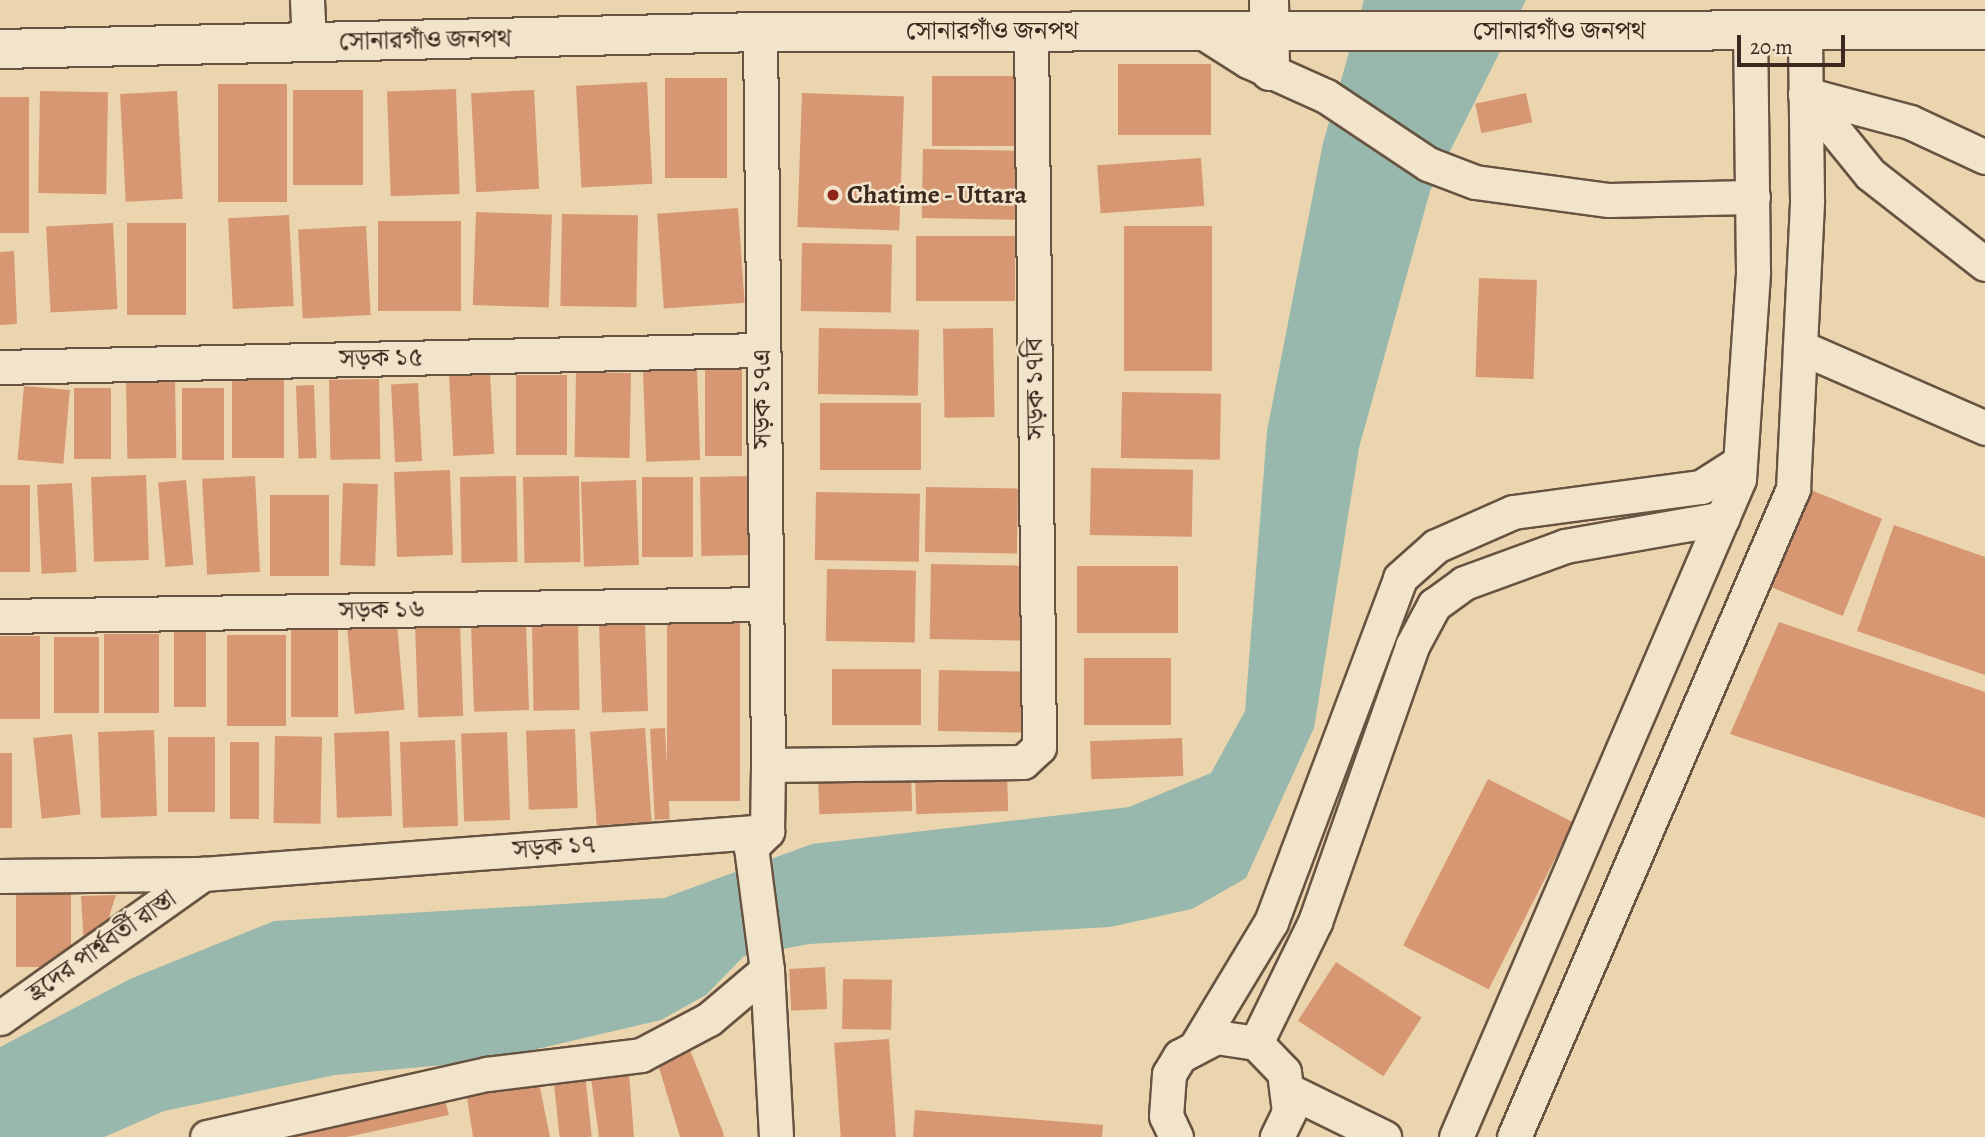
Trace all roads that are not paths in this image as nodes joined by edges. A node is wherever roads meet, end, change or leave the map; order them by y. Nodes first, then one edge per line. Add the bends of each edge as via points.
1 (307, 0) edge
2 (1201, 15) edge
3 (1269, 15) edge
4 (1867, 16) edge
5 (1031, 30) junction
6 (1985, 30) edge
7 (1751, 31) junction
8 (1805, 31) junction
9 (760, 32) junction
10 (309, 42) junction
11 (0, 49) edge
12 (1270, 71) junction
13 (1805, 94) junction
14 (1985, 157) edge
15 (1753, 197) junction
16 (1985, 264) edge
17 (1800, 347) junction
18 (762, 350) junction
19 (0, 367) edge
20 (1985, 428) edge
21 (1741, 462) junction
22 (1723, 518) junction
23 (764, 604) junction
24 (0, 616) edge
25 (768, 765) junction
26 (759, 839) junction
27 (203, 874) junction
28 (0, 876) edge
29 (767, 965) junction
30 (0, 1018) edge
31 (1198, 1043) junction
32 (1256, 1043) junction
33 (1290, 1091) junction
34 (207, 1137) edge
35 (776, 1137) edge
36 (1176, 1137) edge
37 (1277, 1137) edge
38 (1384, 1137) edge
39 (1456, 1137) edge
40 (1514, 1137) edge

1 - 10 street
2 - 3 main road, সোনারগাঁও জনপথ
2 - 5 main road, সোনারগাঁও জনপথ
2 - 12 street
3 - 7 main road, সোনারগাঁও জনপথ via 1326,31
3 - 12 main road
4 - 6 main road, সোনারগাঁও জনপথ
4 - 8 main road, সোনারগাঁও জনপথ
5 - 9 main road, সোনারগাঁও জনপথ
5 - 25 street, সড়ক ১৭বি via 1039,747 1023,762
7 - 8 main road, সোনারগাঁও জনপথ
7 - 15 street
8 - 13 street
9 - 10 main road, সোনারগাঁও জনপথ
9 - 18 street, সড়ক ১৭এ
10 - 11 main road, সোনারগাঁও জনপথ
12 - 15 street via 1326,96 1428,164 1475,182 1609,200
13 - 14 street via 1910,122
13 - 16 street via 1870,174
13 - 17 street
15 - 21 street
17 - 20 street
17 - 40 street via 1793,489
18 - 19 street, সড়ক ১৫
18 - 23 street, সড়ক ১৭এ
21 - 22 street
21 - 31 street via 1701,487 1513,512 1436,546 1400,578 1271,922
22 - 32 street via 1565,546 1464,583 1434,605 1412,646 1315,922
22 - 39 street
23 - 24 street, সড়ক ১৬
23 - 25 street, সড়ক ১৭এ
25 - 26 street
26 - 27 street, সড়ক ১৭
26 - 29 street
27 - 28 street, সড়ক ১৭
27 - 30 street, হ্রদের পার্শ্ববর্তী রাস্তা
29 - 34 street via 709,1019 641,1055 487,1074
29 - 35 street
31 - 32 street via 1216,1037
31 - 36 street via 1180,1056 1164,1095
32 - 33 street via 1273,1055
33 - 37 street via 1289,1112
33 - 38 street

